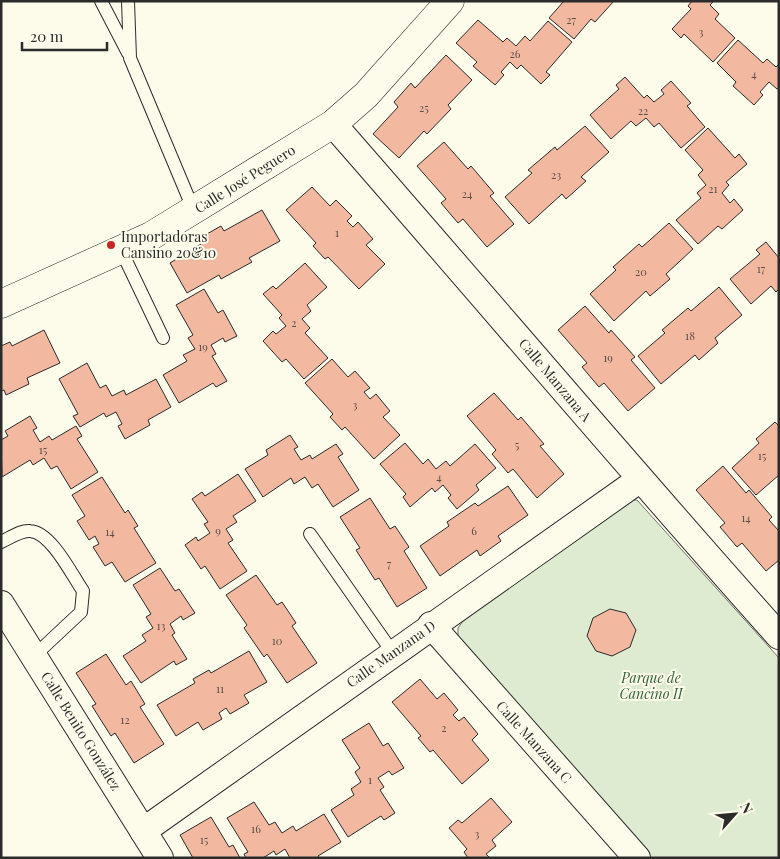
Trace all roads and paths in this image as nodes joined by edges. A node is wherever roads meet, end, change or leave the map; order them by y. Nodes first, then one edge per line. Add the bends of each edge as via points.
1 (101, 1) edge
2 (128, 1) edge
3 (450, 1) edge
4 (130, 58) junction
5 (333, 124) junction
6 (194, 211) junction
7 (121, 250) junction
8 (1, 304) edge
9 (163, 338) dead end
10 (639, 480) junction
11 (310, 534) dead end
12 (1, 542) edge
13 (1, 604) edge
14 (431, 625) junction
15 (779, 636) edge
16 (393, 652) junction
17 (34, 656) junction
18 (143, 830) junction
19 (160, 858) edge
20 (638, 858) edge

1 - 4 lane
2 - 4 lane
3 - 5 main road, Calle José Peguero via 366,94
4 - 6 lane
5 - 6 main road, Calle José Peguero
5 - 10 street, Calle Manzana A
6 - 7 main road, Calle José Peguero
7 - 8 main road, Calle José Peguero
7 - 9 lane
10 - 14 street, Calle Manzana D
10 - 15 street, Calle Manzana A
11 - 16 lane
12 - 17 lane via 25,531 48,539 83,591 80,612
13 - 17 street, Calle Benito González
14 - 16 street, Calle Manzana D
14 - 20 street, Calle Manzana C
16 - 18 street, Calle Manzana D
17 - 18 street, Calle Benito González
18 - 19 street, Calle Benito González

